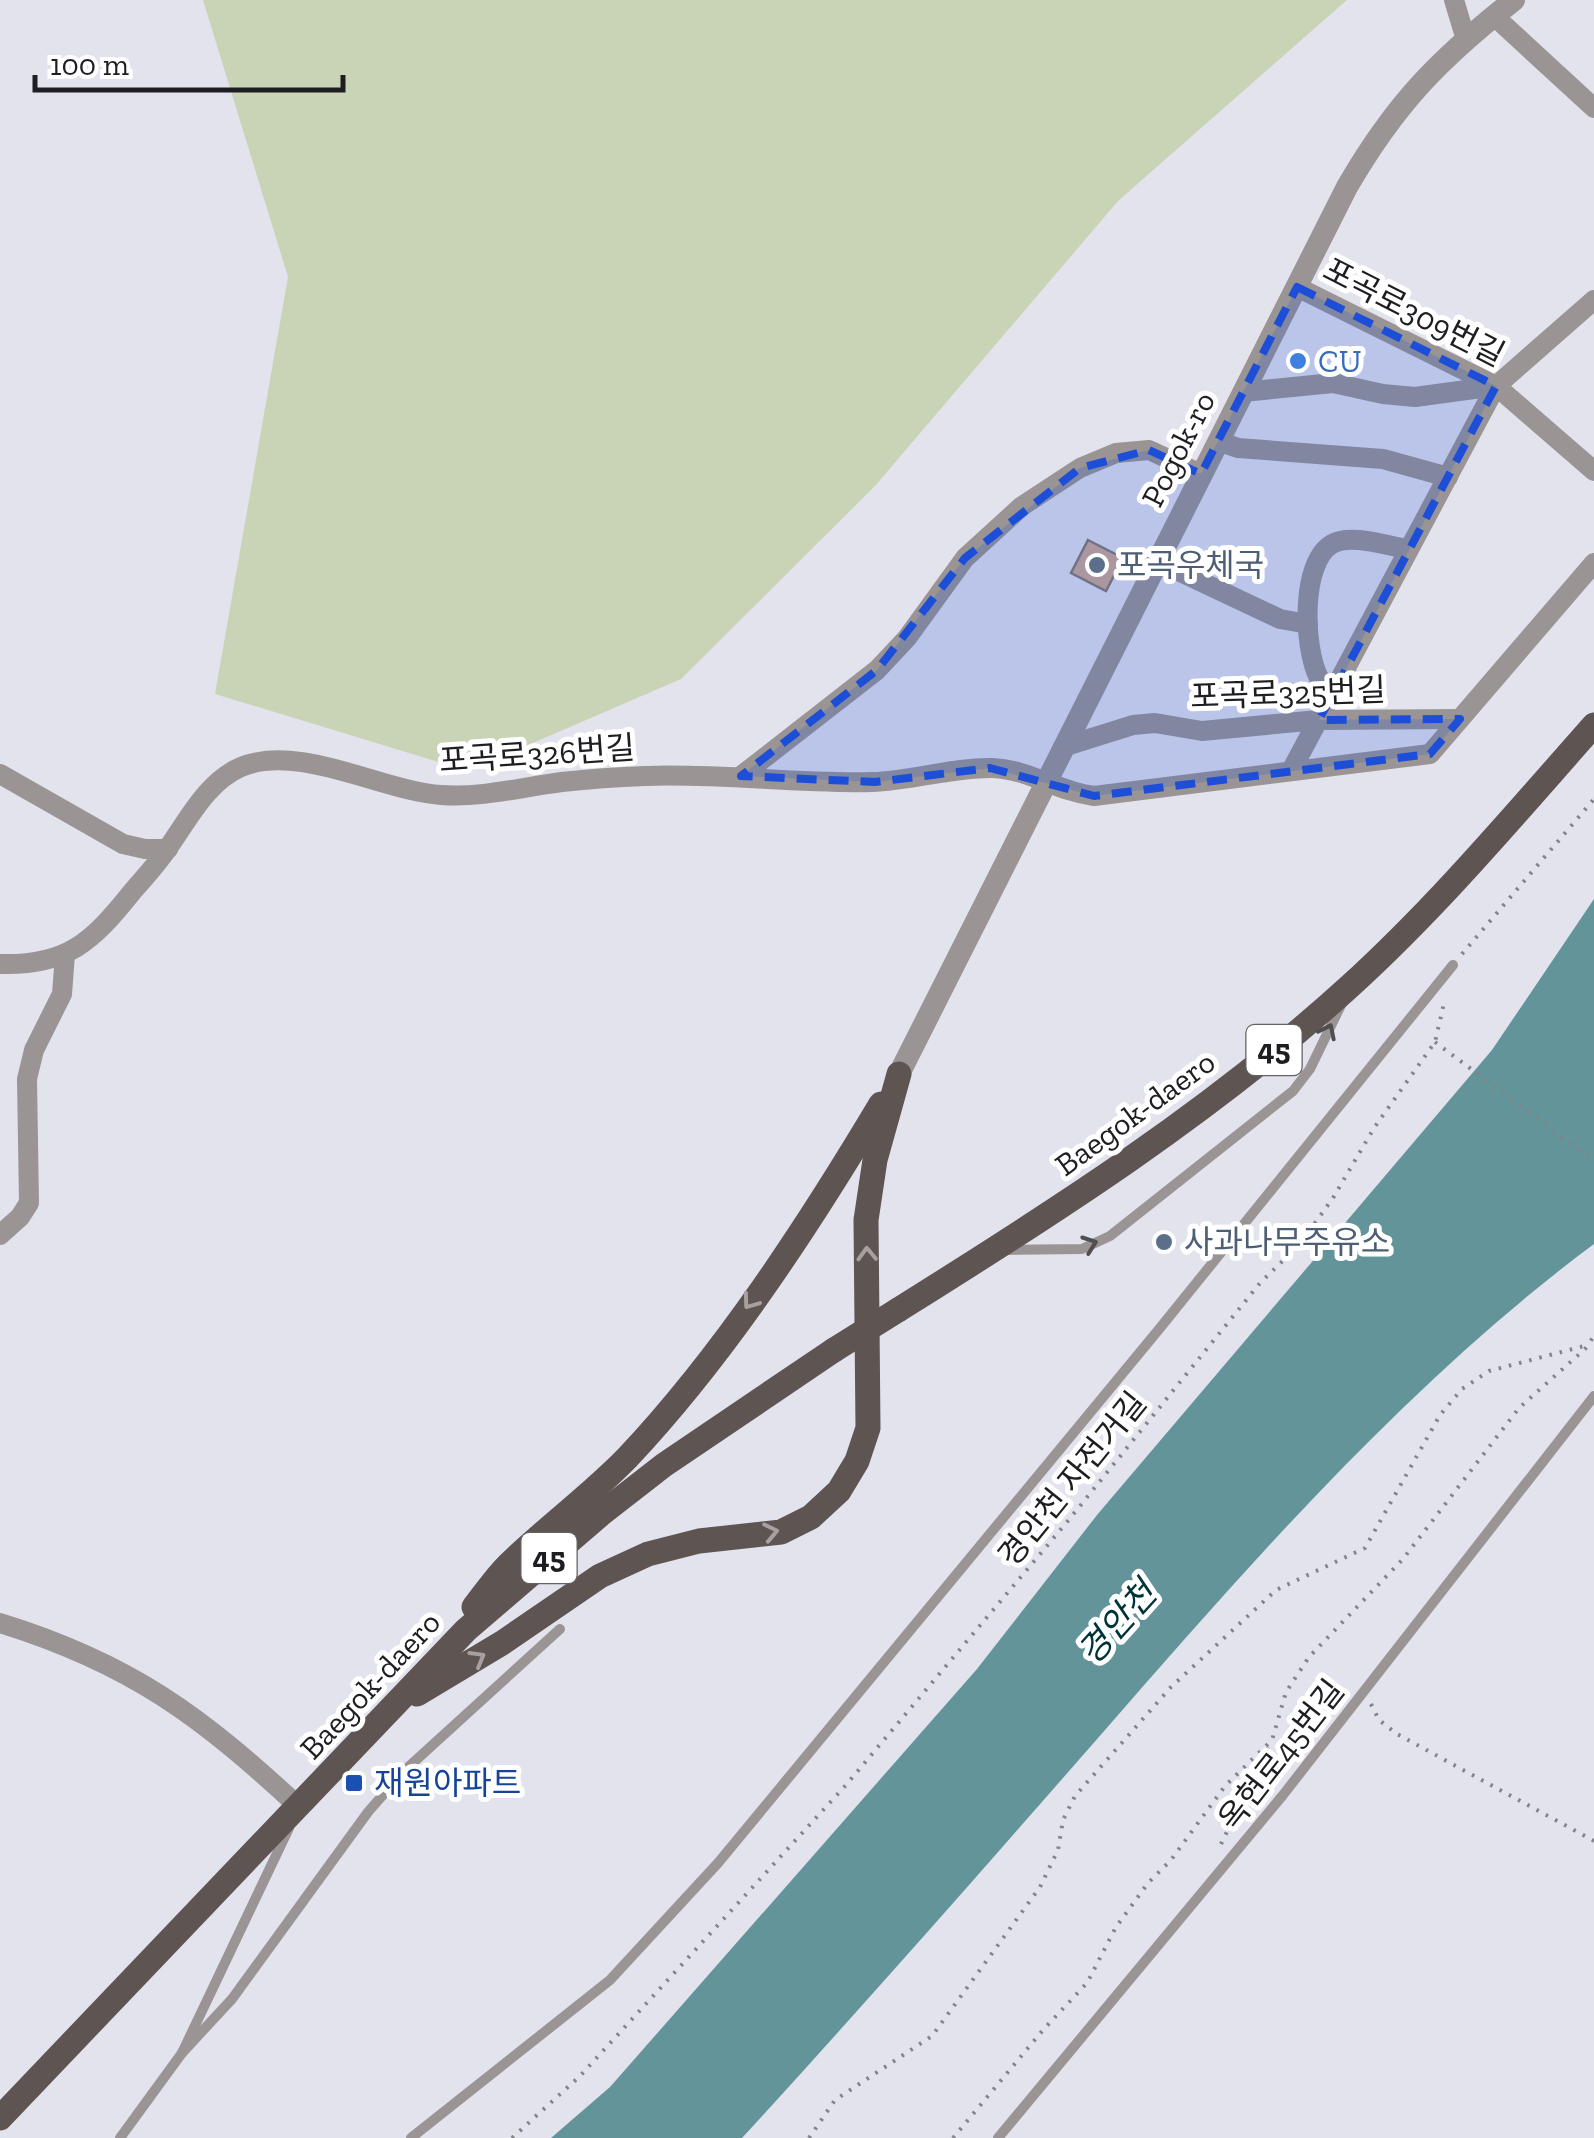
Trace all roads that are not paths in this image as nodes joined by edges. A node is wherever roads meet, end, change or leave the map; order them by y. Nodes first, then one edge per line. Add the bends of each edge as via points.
1 (1454, 0) edge
2 (1514, 0) edge
3 (1494, 16) junction
4 (1466, 40) junction
5 (1594, 108) edge
6 (1297, 287) junction
7 (1594, 300) edge
8 (1496, 386) junction
9 (1243, 392) junction
10 (1218, 440) junction
11 (1594, 471) edge
12 (1202, 474) junction
13 (1448, 477) junction
14 (1408, 549) junction
15 (1157, 561) junction
16 (1594, 563) edge
17 (1308, 624) junction
18 (1333, 694) junction
19 (1460, 719) junction
20 (1318, 720) junction
21 (1594, 724) edge
22 (1063, 746) junction
23 (1292, 771) junction
24 (0, 774) edge
25 (741, 776) junction
26 (1045, 782) junction
27 (168, 848) junction
28 (65, 954) junction
29 (0, 964) edge
30 (1453, 965) road end
31 (1350, 986) junction
32 (899, 1074) junction
33 (0, 1235) edge
34 (994, 1251) junction
35 (1594, 1396) edge
36 (0, 1624) edge
37 (560, 1629) dead end
38 (394, 1707) junction
39 (300, 1807) junction
40 (182, 2054) junction
41 (0, 2118) edge
42 (120, 2138) edge
43 (411, 2138) edge
44 (998, 2138) edge

1 - 4 street
2 - 3 street, Pogok-ro
3 - 4 street, Pogok-ro
3 - 5 street
4 - 6 street, Pogok-ro via 1398,106
6 - 8 street, 포곡로309번길
6 - 9 street, Pogok-ro
7 - 8 street
8 - 9 street via 1416,396 1333,384
8 - 11 street, 포곡로309번길
8 - 13 street
9 - 10 street, Pogok-ro
10 - 12 street, Pogok-ro
10 - 13 street via 1238,448 1384,459
12 - 15 street, Pogok-ro
12 - 25 street via 1148,450 1116,453 1080,468 1022,506 965,558 877,670
13 - 14 street
14 - 17 street via 1344,540 1329,545 1306,596
14 - 18 street
15 - 17 street via 1280,619
15 - 22 street, Pogok-ro
16 - 19 street, 포곡로326번길
17 - 18 street via 1318,675
18 - 20 street
19 - 20 street, 포곡로325번길
19 - 23 street, 포곡로326번길 via 1430,754
20 - 22 street, 포곡로325번길 via 1202,731 1133,724
20 - 23 street
21 - 31 main road, Baegok-daero / 45 via 1459,877
22 - 26 street, Pogok-ro
23 - 26 street, 포곡로326번길 via 1094,796
24 - 27 street via 122,844
25 - 26 street, 포곡로326번길 via 875,782 990,768
25 - 27 street, 포곡로326번길 via 612,778 440,795 309,764 273,762 241,767 215,786
26 - 32 street, Pogok-ro
27 - 28 street, 포곡로326번길 via 91,939
28 - 29 street, 포곡로326번길 via 33,965
28 - 33 street via 62,994 27,1079 29,1202
30 - 43 lane via 718,1863 610,1980
31 - 34 main road, Baegok-daero / 45 via 1177,1125
34 -> 31 lane via 1082,1249 1110,1236 1294,1091
32 -> 38 main road via 819,1204 678,1398 625,1459 505,1568
38 -> 32 main road via 600,1576 665,1550 781,1532 839,1492 868,1428 866,1220
34 - 38 main road, Baegok-daero / 45, bridge via 664,1465 466,1630
35 - 44 lane, 옥현로45번길 via 1283,1796
36 - 39 street via 140,1680 231,1744
37 - 40 lane via 404,1771 232,2000
38 - 39 main road, Baegok-daero / 45
39 - 40 lane
39 - 41 main road, Baegok-daero / 45
40 - 42 lane

